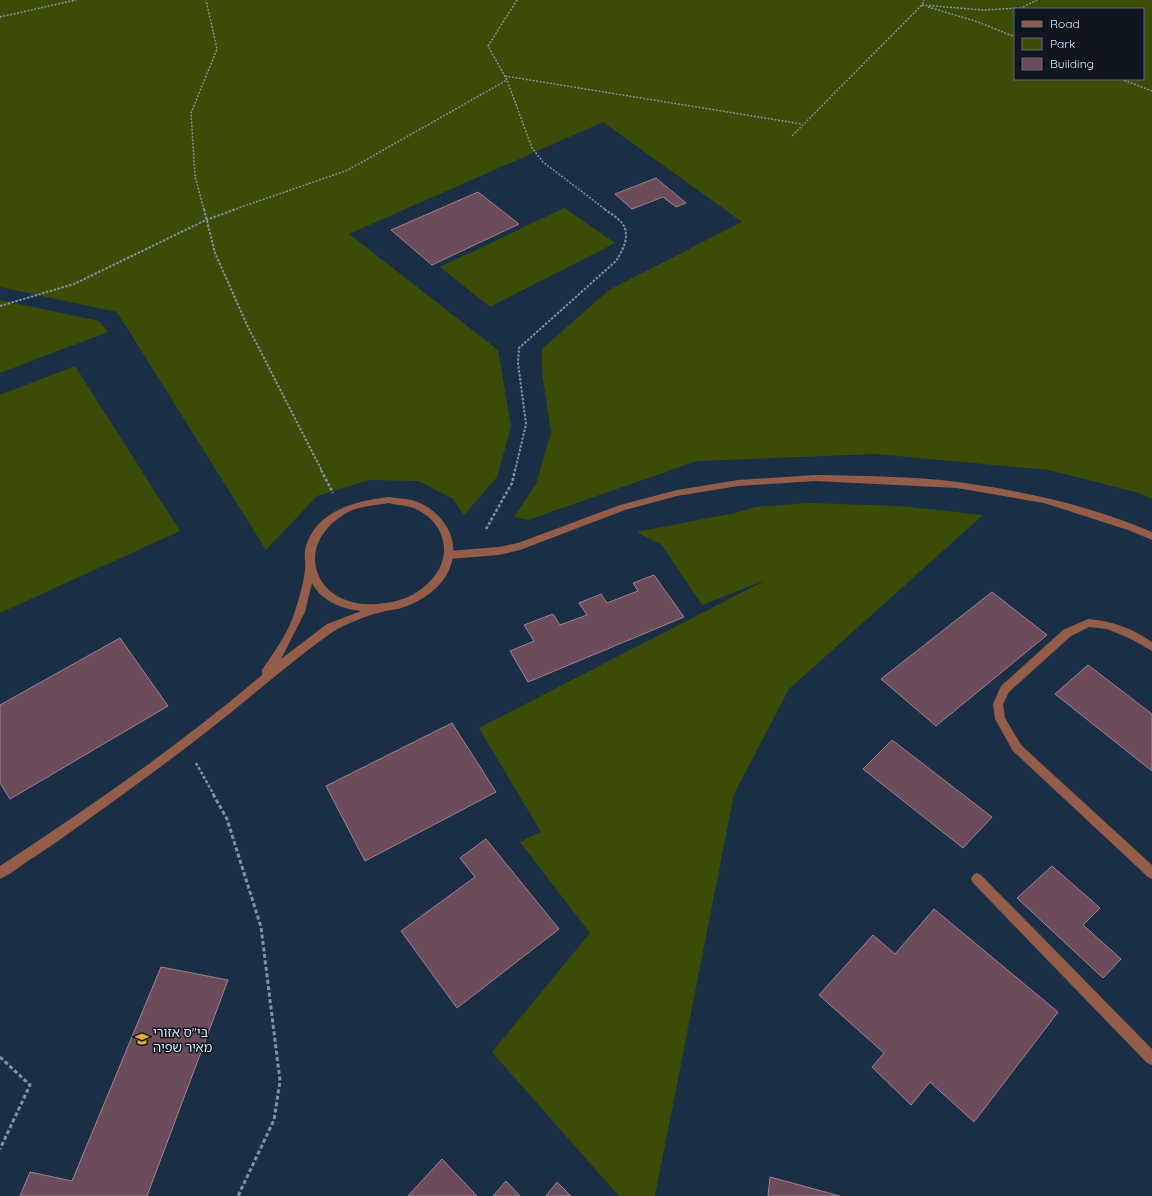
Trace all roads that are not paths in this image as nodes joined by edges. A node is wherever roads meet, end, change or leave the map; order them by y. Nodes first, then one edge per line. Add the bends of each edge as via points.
1 (1152, 536) edge
2 (449, 555) junction
3 (309, 572) junction
4 (378, 608) junction
5 (1152, 647) edge
6 (260, 683) junction
7 (0, 873) edge
8 (1152, 873) edge
9 (977, 878) dead end
10 (1152, 1058) edge

1 - 2 street via 1044,500 957,485 815,478 738,483 677,493 623,507 520,546 499,551
2 - 3 street via 450,545 444,528 430,514 412,504 389,500 365,503 342,511 326,523 314,538 308,555
2 - 4 street via 448,563 438,580 423,594 402,604
3 - 4 street via 319,588 334,600 355,607
3 - 6 street via 300,612
4 - 6 street via 330,627
5 - 8 street via 1135,636 1108,625 1088,623 1067,633 1005,689 998,704 1000,719 1017,748
6 - 7 street via 159,763
9 - 10 street

